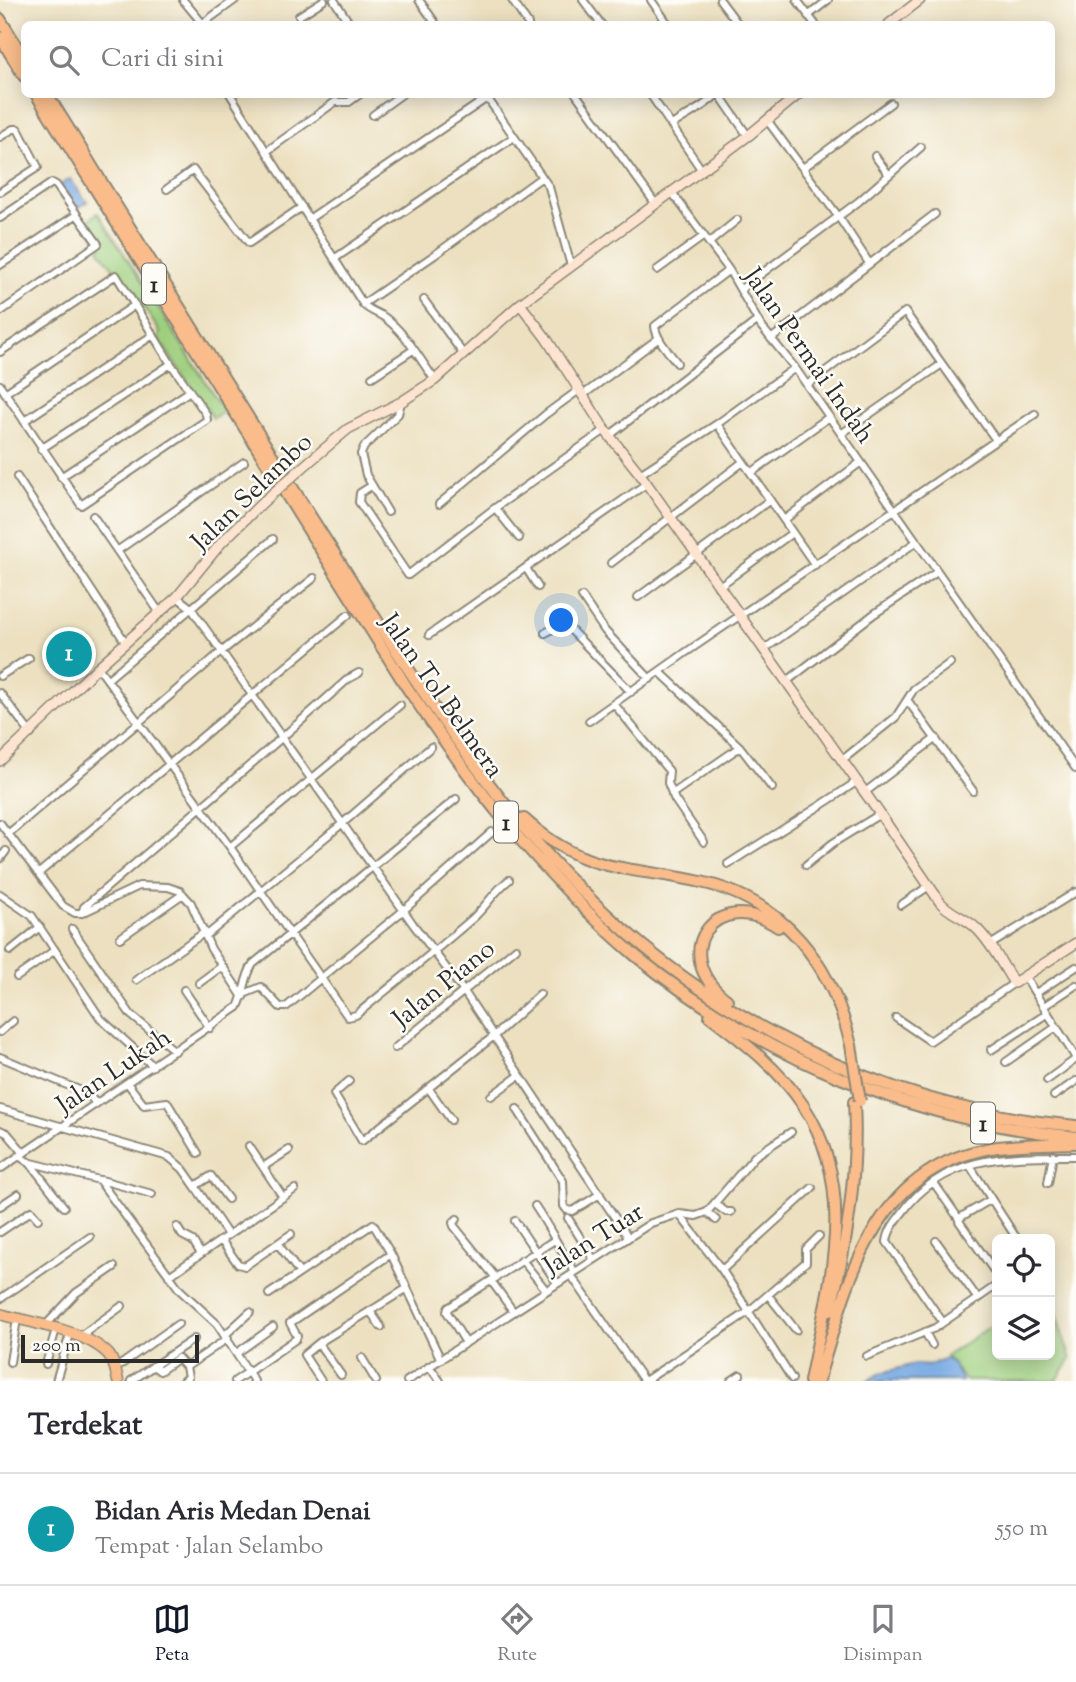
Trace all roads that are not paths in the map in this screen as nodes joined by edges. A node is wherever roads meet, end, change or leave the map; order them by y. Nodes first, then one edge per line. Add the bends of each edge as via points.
1 (183, 0) edge
2 (235, 0) edge
3 (324, 0) edge
4 (334, 0) edge
5 (419, 0) edge
6 (583, 0) edge
7 (651, 0) edge
8 (720, 0) edge
9 (797, 0) edge
10 (828, 0) edge
11 (920, 0) edge
12 (515, 1) edge
13 (299, 16) dead end
14 (808, 16) junction
15 (0, 19) edge
16 (200, 21) edge
17 (207, 21) edge
18 (348, 21) edge
19 (434, 21) edge
20 (526, 21) edge
21 (599, 21) edge
22 (666, 21) edge
23 (736, 21) edge
24 (812, 21) edge
25 (893, 21) edge
26 (0, 37) edge
27 (21, 53) edge
28 (21, 71) edge
29 (38, 98) edge
30 (50, 98) edge
31 (233, 98) edge
32 (354, 98) edge
33 (396, 98) edge
34 (483, 98) edge
35 (487, 98) edge
36 (579, 98) edge
37 (653, 98) edge
38 (713, 98) edge
39 (721, 98) edge
40 (791, 98) edge
41 (891, 103) dead end
42 (373, 115) dead end
43 (767, 120) junction
44 (671, 125) junction
45 (748, 135) junction
46 (0, 137) edge
47 (514, 137) junction
48 (921, 147) dead end
49 (268, 151) junction
50 (875, 156) dead end
51 (803, 168) junction
52 (701, 169) junction
53 (889, 175) junction
54 (542, 177) junction
55 (167, 189) dead end
56 (671, 191) junction
57 (0, 192) edge
58 (655, 203) junction
59 (302, 207) junction
60 (935, 214) dead end
61 (76, 215) junction
62 (838, 216) junction
63 (0, 218) edge
64 (309, 219) junction
65 (737, 220) dead end
66 (704, 236) junction
67 (709, 243) junction
68 (334, 259) junction
69 (869, 263) junction
70 (0, 265) edge
71 (571, 267) junction
72 (657, 270) dead end
73 (729, 270) junction
74 (741, 289) junction
75 (424, 300) dead end
76 (363, 304) junction
77 (520, 304) junction
78 (135, 305) junction
79 (0, 312) edge
80 (757, 321) junction
81 (153, 335) junction
82 (659, 338) junction
83 (771, 339) junction
84 (413, 350) junction
85 (0, 352) edge
86 (464, 355) junction
87 (677, 363) dead end
88 (171, 364) junction
89 (942, 364) junction
90 (795, 368) junction
91 (372, 377) dead end
92 (435, 380) junction
93 (0, 385) edge
94 (807, 385) junction
95 (190, 391) junction
96 (581, 392) junction
97 (5, 393) junction
98 (401, 401) junction
99 (1035, 414) dead end
100 (829, 416) junction
101 (24, 421) junction
102 (717, 424) junction
103 (607, 433) junction
104 (841, 434) junction
105 (996, 440) junction
106 (41, 449) junction
107 (244, 462) dead end
108 (861, 462) junction
109 (743, 463) junction
110 (751, 473) junction
111 (640, 474) junction
112 (17, 477) dead end
113 (61, 477) junction
114 (646, 484) junction
115 (371, 486) junction
116 (770, 500) junction
117 (439, 504) dead end
118 (495, 508) junction
119 (894, 510) junction
120 (388, 512) dead end
121 (93, 516) dead end
122 (671, 519) junction
123 (784, 520) junction
124 (792, 533) junction
125 (519, 538) dead end
126 (273, 539) dead end
127 (916, 542) junction
128 (117, 551) junction
129 (696, 556) junction
130 (611, 563) dead end
131 (815, 565) junction
132 (526, 568) junction
133 (937, 572) junction
134 (314, 578) dead end
135 (538, 587) dead end
136 (718, 587) junction
137 (177, 597) junction
138 (582, 597) dead end
139 (638, 597) dead end
140 (191, 608) junction
141 (160, 613) junction
142 (348, 615) dead end
143 (740, 616) junction
144 (545, 633) dead end
145 (429, 635) dead end
146 (126, 643) junction
147 (763, 650) junction
148 (221, 652) junction
149 (29, 658) dead end
150 (950, 663) dead end
151 (98, 667) junction
152 (660, 672) junction
153 (359, 673) dead end
154 (0, 676) edge
155 (650, 678) junction
156 (108, 679) junction
157 (786, 682) junction
158 (631, 692) junction
159 (0, 694) edge
160 (253, 695) junction
161 (908, 701) junction
162 (614, 704) junction
163 (400, 705) dead end
164 (589, 721) dead end
165 (140, 722) junction
166 (31, 733) junction
167 (283, 738) junction
168 (936, 738) junction
169 (431, 747) dead end
170 (740, 747) junction
171 (0, 761) edge
172 (841, 761) junction
173 (169, 763) junction
174 (1076, 769) edge
175 (312, 781) junction
176 (856, 782) junction
177 (492, 787) junction
178 (772, 788) dead end
179 (973, 790) dead end
180 (864, 793) junction
181 (673, 794) junction
182 (456, 799) dead end
183 (200, 806) junction
184 (880, 814) junction
185 (0, 823) edge
186 (343, 823) junction
187 (492, 832) dead end
188 (8, 834) junction
189 (704, 842) dead end
190 (230, 847) junction
191 (6, 851) dead end
192 (0, 859) edge
193 (729, 864) dead end
194 (806, 865) dead end
195 (373, 866) junction
196 (39, 873) junction
197 (509, 880) dead end
198 (929, 886) junction
199 (261, 891) junction
200 (1076, 891) edge
201 (0, 894) edge
202 (183, 894) junction
203 (901, 905) dead end
204 (404, 910) junction
205 (82, 913) junction
206 (40, 927) junction
207 (72, 929) dead end
208 (206, 934) junction
209 (291, 934) junction
210 (120, 939) dead end
211 (1076, 943) edge
212 (990, 945) junction
213 (516, 948) dead end
214 (55, 950) junction
215 (10, 951) dead end
216 (434, 951) junction
217 (222, 966) junction
218 (1076, 967) edge
219 (653, 968) junction
220 (1025, 976) junction
221 (16, 977) dead end
222 (323, 978) junction
223 (136, 980) dead end
224 (199, 983) dead end
225 (1014, 983) junction
226 (1076, 985) edge
227 (184, 990) dead end
228 (465, 993) junction
229 (1036, 993) junction
230 (540, 994) dead end
231 (243, 996) junction
232 (1044, 1006) junction
233 (1048, 1013) junction
234 (896, 1018) dead end
235 (13, 1021) dead end
236 (1056, 1027) junction
237 (210, 1028) junction
238 (0, 1032) edge
239 (772, 1034) junction
240 (494, 1036) junction
241 (848, 1045) junction
242 (395, 1048) dead end
243 (991, 1050) dead end
244 (175, 1051) junction
245 (0, 1057) edge
246 (1076, 1059) edge
247 (1006, 1062) dead end
248 (153, 1066) junction
249 (520, 1075) junction
250 (1047, 1080) dead end
251 (349, 1081) dead end
252 (1076, 1081) edge
253 (128, 1084) junction
254 (429, 1089) junction
255 (491, 1096) dead end
256 (1054, 1096) dead end
257 (857, 1101) junction
258 (96, 1104) junction
259 (0, 1109) edge
260 (517, 1109) dead end
261 (451, 1119) dead end
262 (1076, 1126) edge
263 (61, 1128) junction
264 (0, 1130) edge
265 (791, 1132) dead end
266 (1076, 1137) edge
267 (1076, 1143) edge
268 (249, 1146) dead end
269 (289, 1150) dead end
270 (198, 1153) dead end
271 (22, 1155) junction
272 (1053, 1155) junction
273 (1076, 1156) edge
274 (28, 1161) junction
275 (970, 1166) junction
276 (264, 1167) junction
277 (0, 1169) edge
278 (99, 1180) junction
279 (934, 1183) junction
280 (1048, 1183) dead end
281 (195, 1186) junction
282 (812, 1188) dead end
283 (295, 1189) dead end
284 (18, 1194) dead end
285 (152, 1194) dead end
286 (600, 1194) junction
287 (283, 1197) junction
288 (228, 1199) dead end
289 (990, 1200) junction
290 (715, 1204) junction
291 (0, 1206) edge
292 (535, 1206) dead end
293 (64, 1208) dead end
294 (707, 1212) junction
295 (731, 1212) dead end
296 (679, 1214) junction
297 (568, 1218) dead end
298 (38, 1219) dead end
299 (457, 1219) dead end
300 (959, 1219) junction
301 (716, 1220) dead end
302 (515, 1221) dead end
303 (177, 1227) dead end
304 (0, 1232) edge
305 (291, 1234) dead end
306 (1014, 1234) edge
307 (228, 1235) junction
308 (819, 1236) dead end
309 (90, 1237) dead end
310 (628, 1237) junction
311 (221, 1240) junction
312 (553, 1241) junction
313 (936, 1241) dead end
314 (278, 1244) junction
315 (535, 1251) junction
316 (201, 1254) junction
317 (391, 1254) junction
318 (522, 1260) junction
319 (594, 1260) junction
320 (114, 1267) dead end
321 (992, 1268) edge
322 (722, 1270) junction
323 (299, 1272) junction
324 (573, 1274) junction
325 (169, 1276) junction
326 (494, 1280) junction
327 (557, 1283) junction
328 (406, 1289) junction
329 (992, 1289) edge
330 (545, 1290) junction
331 (269, 1294) dead end
332 (768, 1295) junction
333 (0, 1298) edge
334 (978, 1299) junction
335 (122, 1306) dead end
336 (370, 1311) junction
337 (513, 1311) junction
338 (250, 1312) dead end
339 (748, 1312) junction
340 (0, 1316) edge
341 (17, 1320) junction
342 (942, 1321) junction
343 (178, 1324) dead end
344 (44, 1327) junction
345 (274, 1327) dead end
346 (381, 1328) dead end
347 (56, 1329) junction
348 (796, 1330) dead end
349 (925, 1332) junction
350 (75, 1336) junction
351 (226, 1337) junction
352 (194, 1339) dead end
353 (466, 1343) junction
354 (319, 1344) junction
355 (932, 1345) dead end
356 (237, 1353) junction
357 (867, 1356) dead end
358 (362, 1358) dead end
359 (440, 1358) junction
360 (10, 1362) dead end
361 (46, 1364) dead end
362 (153, 1366) junction
363 (429, 1366) junction
364 (186, 1367) junction
365 (116, 1368) junction
366 (248, 1372) junction
367 (341, 1375) dead end
368 (740, 1375) dead end
369 (792, 1379) dead end
370 (412, 1380) edge
371 (56, 1381) edge
372 (118, 1381) edge
373 (131, 1381) edge
374 (183, 1381) edge
375 (235, 1381) edge
376 (254, 1381) edge
377 (321, 1381) edge
378 (376, 1381) edge
379 (440, 1381) edge
380 (645, 1381) edge
381 (731, 1381) edge
382 (811, 1381) edge
383 (818, 1381) edge

1 - 16 street
2 - 17 street
3 - 13 street
4 - 18 street
5 - 19 street
6 - 21 street
7 - 22 street
8 - 23 street
9 - 14 street
10 - 14 street
11 - 25 street
12 - 20 street
14 - 24 street
15 - 27 highway
26 - 28 highway
29 - 219 highway, Jalan Tol Belmera / 1 via 442,738 519,839 602,924
30 - 177 highway, Jalan Tol Belmera / 1 via 419,685
31 - 49 street
32 - 49 street via 335,102
33 - 42 street
34 - 64 street
35 - 47 street
36 - 58 street
37 - 44 street
38 - 44 street
39 - 45 street
40 - 43 street, Jalan Selambo
41 - 51 street
43 - 45 street, Jalan Selambo
43 - 51 street
44 - 52 street
45 - 52 street, Jalan Selambo
46 - 57 street via 18,129 38,167
47 - 54 street
47 - 68 street
48 - 53 street
49 - 59 street
50 - 53 street
51 - 62 street
52 - 56 street, Jalan Selambo
53 - 62 street
54 - 71 street via 551,193
54 - 76 street
55 - 59 street via 193,170 249,243
56 - 58 street, Jalan Selambo
56 - 66 street, Jalan Permai Indah
58 - 71 street, Jalan Selambo
59 - 64 street
60 - 69 street
61 - 63 street via 52,183
61 - 70 street
61 - 79 street via 98,246
62 - 69 street
62 - 74 street
64 - 68 street
65 - 67 street
66 - 67 street, Jalan Permai Indah
66 - 72 street
67 - 73 street, Jalan Permai Indah
68 - 76 street
69 - 83 street
71 - 77 street, Jalan Selambo
73 - 74 street, Jalan Permai Indah
73 - 82 street via 658,323 654,330
74 - 80 street, Jalan Permai Indah
75 - 86 street
76 - 84 street via 389,320
77 - 86 street, Jalan Selambo
77 - 96 street
78 - 81 street
78 - 85 street via 115,275
78 - 97 street
80 - 83 street, Jalan Permai Indah
80 - 103 street
81 - 88 street
81 - 101 street
82 - 87 street
82 - 96 street
83 - 90 street, Jalan Permai Indah
84 - 91 street
84 - 92 street
86 - 92 street, Jalan Selambo
88 - 95 street
88 - 106 street
89 - 94 street via 902,312
89 - 104 street
89 - 105 street
90 - 94 street, Jalan Permai Indah
90 - 102 street
92 - 98 street, Jalan Selambo
93 - 97 street
94 - 100 street, Jalan Permai Indah
95 - 113 street
95 - 113 street via 208,417 206,422 81,505
96 - 103 street
96 - 117 street via 546,414
97 - 101 street
98 - 115 street via 398,414 361,454
98 - 137 street, Jalan Selambo, bridge via 348,429 263,502 222,542
99 - 105 street
100 - 104 street, Jalan Permai Indah
100 - 110 street
101 - 106 street
102 - 109 street
102 - 111 street
103 - 111 street
103 - 118 street
104 - 108 street, Jalan Permai Indah
105 - 119 street
106 - 113 street
107 - 128 street
108 - 119 street, Jalan Permai Indah
108 - 123 street
109 - 110 street
109 - 122 street
110 - 116 street
111 - 114 street
112 - 146 street
114 - 122 street
114 - 132 street
115 - 118 street via 360,493 359,502 408,575
115 - 120 street
116 - 123 street
116 - 129 street
118 - 125 street
119 - 127 street, Jalan Permai Indah
119 - 131 street
121 - 128 street
122 - 129 street
122 - 130 street
123 - 124 street
124 - 131 street
124 - 136 street
126 - 140 street
127 - 133 street, Jalan Permai Indah
127 - 147 street
128 - 141 street
129 - 136 street
129 - 139 street
131 - 143 street
132 - 135 street
132 - 145 street
133 - 157 street
133 - 174 street, Jalan Permai Indah
134 - 148 street
136 - 143 street
137 - 140 street
137 - 141 street, Jalan Selambo
138 - 155 street
140 - 148 street
140 - 156 street
141 - 146 street, Jalan Selambo
142 - 160 street
143 - 147 street
143 - 152 street
144 - 158 street via 566,625
146 - 151 street, Jalan Selambo
147 - 157 street
148 - 160 street
148 - 165 street
149 - 154 street
150 - 161 street via 914,689
151 - 156 street
151 - 166 street, Jalan Selambo
152 - 155 street
152 - 170 street
153 - 167 street
155 - 158 street
156 - 165 street
157 - 172 street
158 - 162 street
159 - 166 street
160 - 167 street
160 - 173 street
161 - 168 street
161 - 172 street via 896,717
162 - 164 street
162 - 181 street via 669,771
163 - 175 street
165 - 173 street
165 - 188 street
166 - 171 street, Jalan Selambo
167 - 175 street
167 - 183 street
168 - 179 street
168 - 180 street
169 - 186 street
170 - 178 street
170 - 181 street
172 - 176 street
173 - 183 street
173 - 196 street
175 - 186 street
175 - 190 street
176 - 180 street
176 - 193 street
177 - 239 highway, Jalan Tol Belmera / 1 via 535,841 611,917 721,1004
177 - 241 highway via 542,835 573,854 613,868 703,883 772,914 801,940 820,966 842,1011
180 - 184 street
181 - 189 street
182 - 195 street
183 - 190 street
183 - 205 street
184 - 194 street
184 - 198 street
185 - 188 street
186 - 195 street
186 - 199 street
187 - 204 street
188 - 196 street
190 - 199 street
191 - 192 street
195 - 204 street
195 - 209 street
196 - 205 street via 63,906
197 - 216 street
198 - 203 street
198 - 212 street via 947,909 971,924
199 - 208 street
199 - 209 street
200 - 212 street
201 - 206 street
202 - 205 street via 169,887 139,886
202 - 208 street
202 - 210 street
204 - 216 street
204 - 222 street
206 - 214 street
206 - 215 street
207 - 244 street via 131,1015
208 - 217 street
208 - 223 street
209 - 222 street
209 - 231 street via 253,964
211 - 220 street
212 - 225 street
213 - 228 street, Jalan Piano
214 - 221 street
214 - 248 street via 101,1019
216 - 222 street via 353,1017 348,1017
216 - 228 street
217 - 224 street
217 - 231 street
218 - 229 street
219 - 266 highway, Jalan Tol Belmera / 1 via 758,1038 851,1083 951,1116
219 - 382 highway via 778,1074 816,1128 833,1177 837,1209
220 - 225 street
220 - 229 street
222 - 231 street via 283,1008 261,987
225 - 234 street via 930,1041
226 - 232 street
227 - 237 street
228 - 240 street
228 - 242 street, Jalan Piano
229 - 232 street
230 - 240 street
231 - 237 street, Jalan Lukah via 238,1007
232 - 233 street
233 - 236 street
233 - 243 street
235 - 238 street
236 - 246 street
236 - 247 street
237 - 244 street, Jalan Lukah
239 - 241 highway via 718,992 701,970 699,946 707,929 726,916 756,915 790,937 828,990
239 - 262 highway, Jalan Tol Belmera / 1 via 895,1087 992,1114
240 - 249 street
240 - 254 street
241 - 257 highway
244 - 248 street, Jalan Lukah
245 - 258 street via 79,1090
246 - 250 street
248 - 253 street, Jalan Lukah
249 - 255 street
249 - 286 street
251 - 254 street via 334,1095 362,1142
252 - 256 street
253 - 258 street, Jalan Lukah
253 - 270 street via 144,1105 167,1102
254 - 261 street
257 - 382 highway via 849,1224
257 - 383 highway via 860,1173 856,1205
258 - 263 street, Jalan Lukah
259 - 263 street
260 - 286 street via 563,1181 567,1210 573,1211
263 - 271 street, Jalan Lukah
263 - 281 street via 169,1157
264 - 271 street
265 - 290 street via 755,1156
267 - 383 highway via 1015,1146 964,1155 901,1192 859,1257
268 - 276 street
269 - 276 street
271 - 274 street
271 - 277 street, Jalan Lukah
272 - 273 street
272 - 275 street via 1009,1156
272 - 280 street
274 - 278 street
274 - 293 street
275 - 279 street
275 - 289 street
276 - 287 street
278 - 285 street
278 - 325 street
279 - 300 street
279 - 342 street via 906,1208 887,1242
281 - 288 street via 211,1176
281 - 307 street
282 - 322 street
283 - 287 street
284 - 291 street
286 - 310 street
287 - 307 street
289 - 300 street
289 - 306 street
290 - 294 street
290 - 295 street
292 - 312 street
294 - 296 street, Jalan Tuar
294 - 301 street
296 - 310 street, Jalan Tuar via 662,1217
296 - 322 street
297 - 319 street
298 - 304 street via 31,1211
299 - 326 street via 454,1226
300 - 321 street
302 - 315 street
303 - 316 street
305 - 314 street
307 - 311 street
308 - 332 street via 806,1249 806,1262
309 - 333 street
310 - 319 street, Jalan Tuar
311 - 314 street via 241,1266
311 - 316 street
312 - 315 street
312 - 324 street
313 - 334 street
314 - 323 street
315 - 318 street
315 - 327 street
316 - 325 street
317 - 323 street via 373,1224
317 - 328 street
317 - 366 street via 290,1323 297,1338
318 - 326 street
318 - 330 street
319 - 324 street, Jalan Tuar
320 - 344 street via 76,1293
322 - 339 street
323 - 331 street
324 - 327 street, Jalan Tuar
324 - 380 street
325 - 351 street
326 - 337 street
326 - 353 street via 447,1308
327 - 330 street, Jalan Tuar
328 - 336 street
328 - 359 street
329 - 334 street
330 - 337 street, Jalan Tuar
332 - 339 street
332 - 348 street
334 - 342 street
335 - 350 street
336 - 346 street
336 - 354 street
337 - 353 street, Jalan Tuar
338 - 351 street
339 - 369 street
339 - 380 street
340 - 341 main road
341 - 344 main road
341 - 360 street
342 - 349 street
343 - 365 street
344 - 347 main road
345 - 356 street
347 - 350 main road
347 - 361 street
349 - 355 street
349 - 357 street
350 - 365 main road via 101,1348
350 - 371 street
351 - 356 street
351 - 364 street
352 - 362 street
353 - 359 street, Jalan Tuar
354 - 367 street
354 - 377 street via 303,1356
356 - 366 street
358 - 378 street
359 - 363 street, Jalan Tuar
362 - 364 street via 160,1371 178,1358
362 - 373 street
363 - 370 street, Jalan Tuar
363 - 379 street
364 - 374 street via 188,1377
365 - 372 main road
366 - 375 street
366 - 376 street
368 - 381 street

